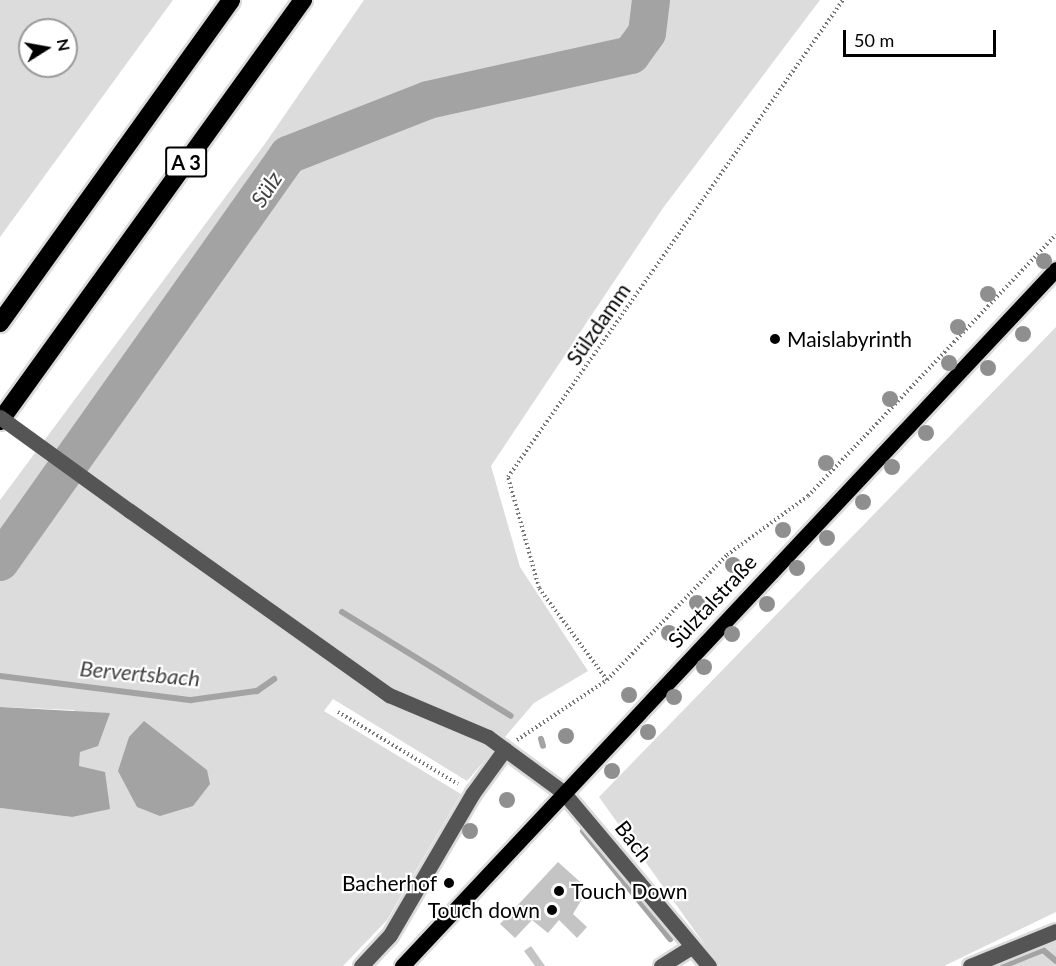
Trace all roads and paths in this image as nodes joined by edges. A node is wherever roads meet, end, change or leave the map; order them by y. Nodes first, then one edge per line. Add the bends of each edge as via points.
1 (231, 0) edge
2 (303, 0) edge
3 (843, 0) edge
4 (1056, 235) edge
5 (1056, 268) edge
6 (0, 323) edge
7 (0, 419) edge
8 (607, 680) junction
9 (338, 712) dead end
10 (505, 749) junction
11 (562, 792) junction
12 (472, 793) junction
13 (1056, 931) edge
14 (692, 947) junction
15 (361, 966) edge
16 (402, 966) edge
17 (662, 966) edge
18 (709, 966) edge
19 (970, 966) edge

1 - 6 highway, A 3
2 - 7 highway, A 3
3 - 8 path, Sülzdamm via 508,477 539,588
4 - 8 path via 827,478 727,555
5 - 11 main road, Sülztalstraße
7 - 10 street, Bach, bridge via 388,695 488,737
8 - 10 path
9 - 12 path
10 - 11 street, Bach
10 - 12 street
11 - 14 street, Bach via 586,814
11 - 16 main road, Sülztalstraße
12 - 15 street via 390,935
13 - 19 street
14 - 17 street
14 - 18 street, Bach

